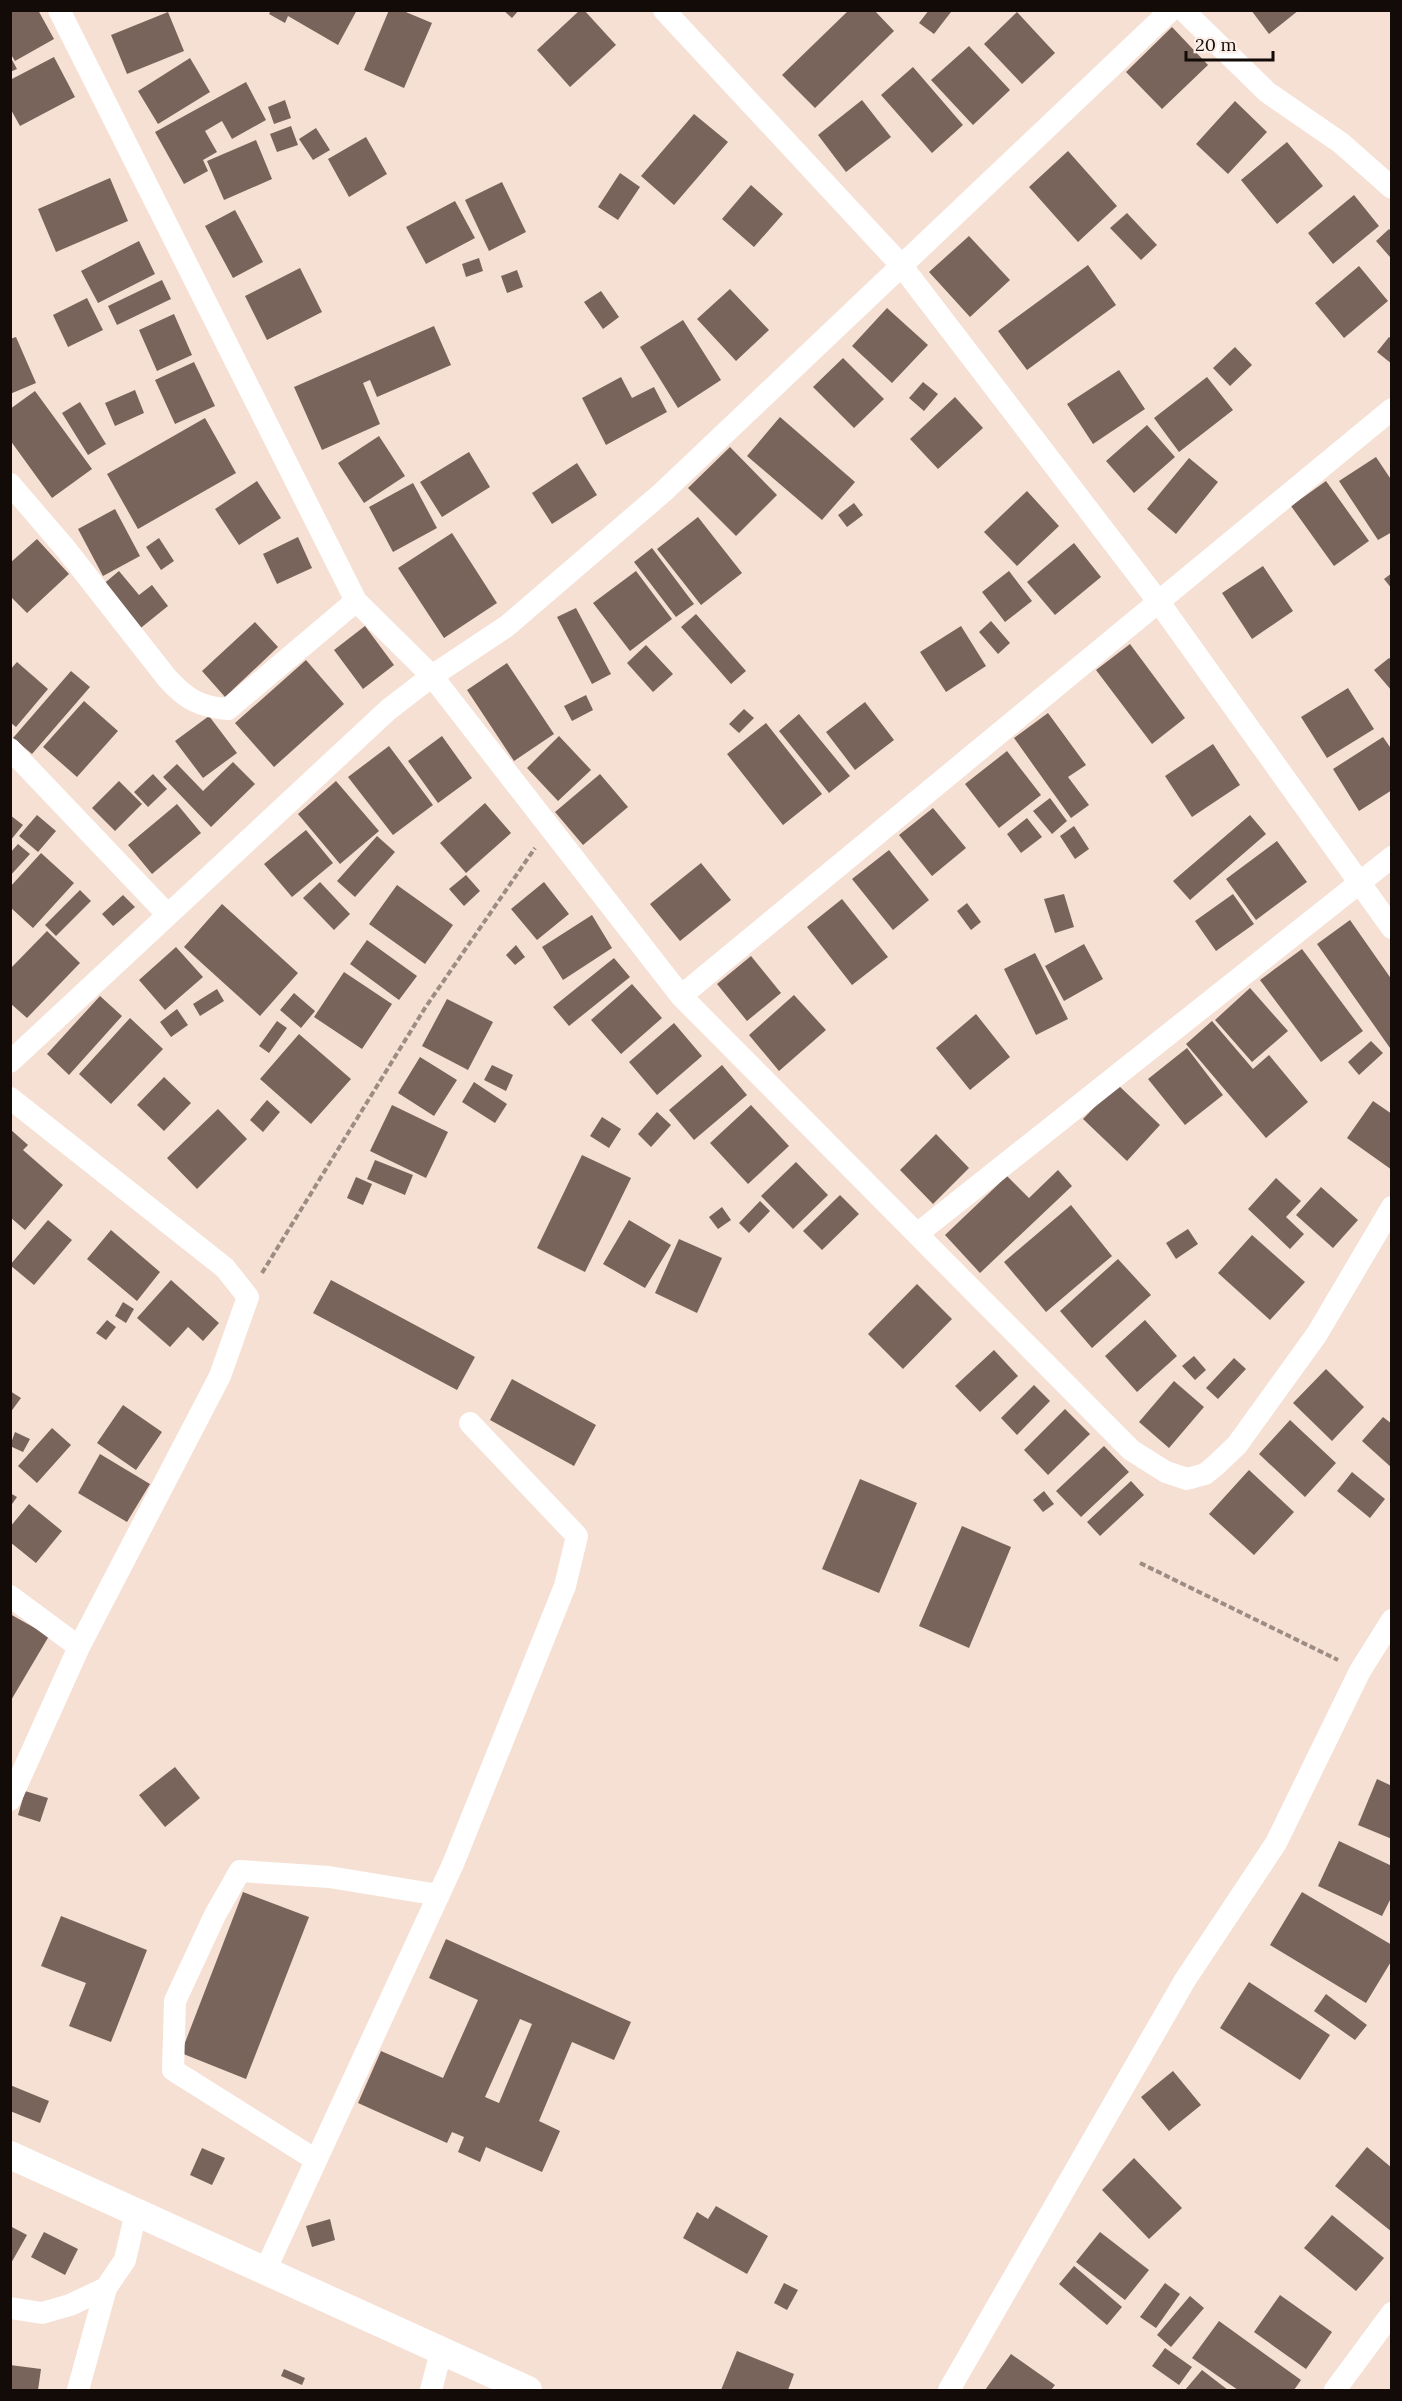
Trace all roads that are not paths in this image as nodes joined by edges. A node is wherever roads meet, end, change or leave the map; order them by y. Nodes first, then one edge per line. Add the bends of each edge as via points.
1 (59, 10) edge
2 (664, 10) edge
3 (1170, 10) edge
4 (1183, 10) edge
5 (1392, 188) edge
6 (901, 265) junction
7 (1392, 409) edge
8 (10, 484) edge
9 (356, 601) junction
10 (1158, 602) junction
11 (432, 676) junction
12 (10, 749) edge
13 (1392, 857) edge
14 (1360, 884) junction
15 (168, 915) junction
16 (1392, 928) edge
17 (681, 996) junction
18 (10, 1062) edge
19 (10, 1098) edge
20 (1392, 1207) edge
21 (917, 1234) junction
22 (470, 1423) dead end
23 (10, 1596) edge
24 (1392, 1620) edge
25 (79, 1647) junction
26 (10, 1800) edge
27 (439, 1895) junction
28 (10, 2155) edge
29 (316, 2160) junction
30 (136, 2212) junction
31 (264, 2271) junction
32 (106, 2288) junction
33 (10, 2308) edge
34 (1392, 2313) edge
35 (441, 2352) junction
36 (78, 2391) edge
37 (431, 2391) edge
38 (528, 2391) edge
39 (950, 2391) edge
40 (1335, 2391) edge

1 - 9 street
2 - 6 street
3 - 6 street
4 - 5 street via 1268,92 1341,143
6 - 10 street
6 - 11 street via 663,492 507,626
7 - 10 street
8 - 9 street via 167,678 183,695 210,708 228,709
9 - 11 street
10 - 14 street
10 - 17 street
11 - 15 street via 388,710
11 - 17 street
12 - 15 street
13 - 14 street
14 - 16 street
14 - 21 street
15 - 18 street
17 - 21 street
19 - 25 street via 225,1268 248,1297 220,1376
20 - 21 street via 1317,1334 1237,1445 1205,1474 1187,1479 1166,1472 1131,1450
22 - 27 street via 577,1536 565,1586
23 - 25 street
24 - 39 street via 1360,1671 1276,1843 1185,1980
25 - 26 street
27 - 29 street
27 - 29 street via 329,1877 240,1871 214,1915 175,2001 174,2070
28 - 30 street
29 - 31 street
30 - 31 street
30 - 32 street via 124,2260
31 - 35 street
32 - 33 street via 42,2313
32 - 36 street
34 - 40 street
35 - 37 street
35 - 38 street

